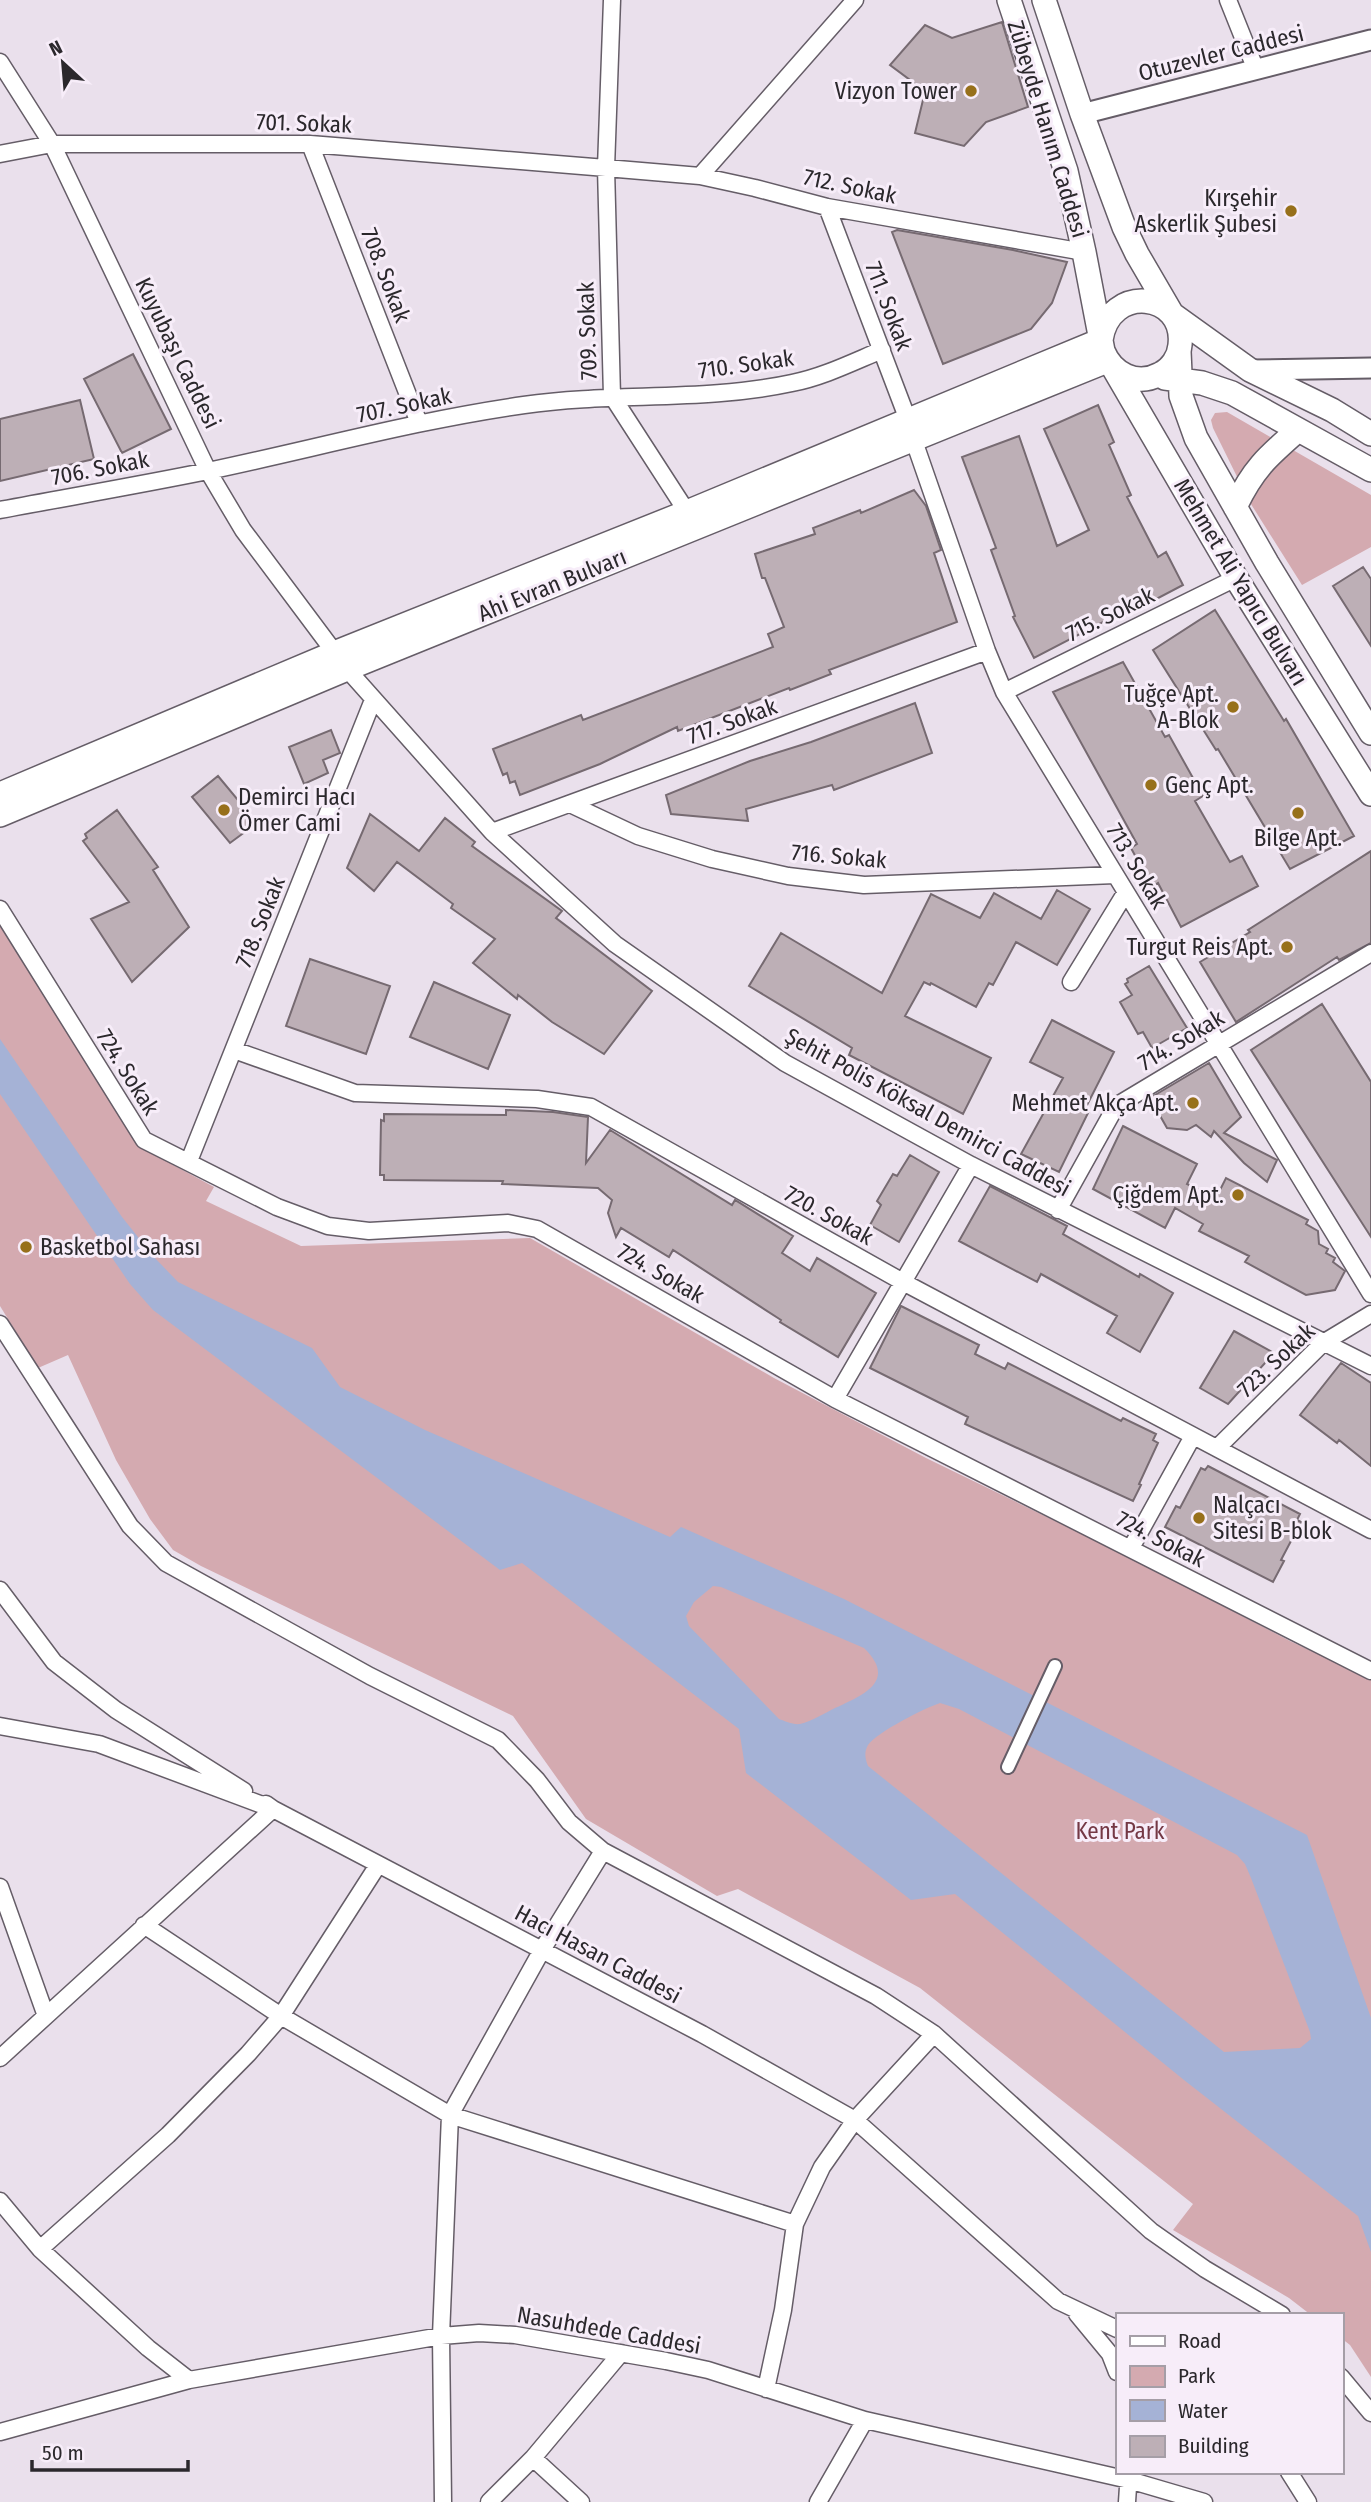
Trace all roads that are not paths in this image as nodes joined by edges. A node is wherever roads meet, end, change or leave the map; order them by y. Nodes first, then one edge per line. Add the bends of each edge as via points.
1 (612, 0) edge
2 (855, 0) edge
3 (1009, 0) edge
4 (1044, 0) edge
5 (1228, 0) edge
6 (1371, 40) edge
7 (0, 62) edge
8 (1256, 70) junction
9 (1082, 114) junction
10 (52, 144) junction
11 (310, 144) junction
12 (0, 154) edge
13 (606, 167) junction
14 (700, 176) junction
15 (827, 207) junction
16 (1084, 252) junction
17 (1172, 314) junction
18 (882, 350) junction
19 (1179, 351) junction
20 (1107, 357) junction
21 (1371, 368) edge
22 (1250, 370) junction
23 (1155, 377) junction
24 (1179, 378) junction
25 (612, 396) junction
26 (419, 423) junction
27 (911, 429) junction
28 (1298, 430) junction
29 (1371, 434) edge
30 (1371, 470) edge
31 (208, 471) junction
32 (1235, 507) junction
33 (0, 510) edge
34 (687, 512) junction
35 (1236, 578) junction
36 (987, 651) junction
37 (340, 661) junction
38 (1004, 692) junction
39 (373, 700) junction
40 (1371, 733) edge
41 (0, 794) edge
42 (1371, 794) edge
43 (570, 804) junction
44 (0, 816) edge
45 (492, 832) junction
46 (1115, 875) junction
47 (1126, 892) junction
48 (0, 909) edge
49 (1371, 953) edge
50 (1071, 982) dead end
51 (1218, 1044) junction
52 (234, 1050) junction
53 (189, 1161) junction
54 (971, 1165) junction
55 (1058, 1210) junction
56 (903, 1282) junction
57 (1371, 1294) edge
58 (1371, 1314) edge
59 (0, 1324) edge
60 (1323, 1343) junction
61 (1371, 1366) edge
62 (835, 1399) junction
63 (1193, 1436) junction
64 (1217, 1448) junction
65 (1371, 1530) edge
66 (1131, 1548) junction
67 (0, 1590) edge
68 (1055, 1666) dead end
69 (1371, 1671) edge
70 (0, 1726) edge
71 (1008, 1767) dead end
72 (273, 1809) junction
73 (603, 1851) junction
74 (378, 1865) junction
75 (0, 1887) edge
76 (144, 1925) junction
77 (542, 1950) junction
78 (46, 2016) junction
79 (281, 2016) junction
80 (934, 2034) junction
81 (0, 2058) edge
82 (450, 2115) junction
83 (855, 2120) junction
84 (0, 2201) edge
85 (795, 2224) junction
86 (40, 2249) junction
87 (1058, 2301) junction
88 (1279, 2313) edge
89 (1116, 2329) edge
90 (441, 2336) junction
91 (621, 2353) junction
92 (1116, 2369) edge
93 (1343, 2379) edge
94 (189, 2380) junction
95 (766, 2389) junction
96 (1371, 2413) edge
97 (866, 2420) junction
98 (0, 2432) edge
99 (533, 2458) junction
100 (1116, 2473) edge
101 (1290, 2474) edge
102 (1129, 2476) edge
103 (443, 2502) edge
104 (489, 2502) edge
105 (581, 2502) edge
106 (818, 2502) edge
107 (1127, 2502) edge
108 (1204, 2502) edge
109 (1308, 2502) edge

1 - 13 street, 709. Sokak
2 - 14 street
3 - 16 main road, Zübeyde Hanım Caddesi via 1066,171
4 - 9 main road, Zübeyde Hanım Caddesi
5 - 8 street
6 - 8 street, Otuzevler Caddesi
7 - 10 street, Kuyubaşı Caddesi
8 - 9 street, Otuzevler Caddesi
9 - 17 main road, Zübeyde Hanım Caddesi via 1124,227
10 - 11 street, 701. Sokak
10 - 12 street, 701. Sokak
10 - 31 street, Kuyubaşı Caddesi
11 - 13 street, 701. Sokak
11 - 26 street, 708. Sokak
13 - 14 street, 712. Sokak
13 - 25 street, 709. Sokak
14 - 15 street, 712. Sokak
15 - 16 street, 712. Sokak
15 - 18 street, 711. Sokak
16 - 20 main road, Zübeyde Hanım Caddesi
17 - 19 main road via 1181,338
17 - 20 main road via 1150,301 1124,303 1107,319
17 - 22 main road
18 - 25 street, 710. Sokak via 794,383 675,396
18 - 27 street, 711. Sokak
19 - 23 main road via 1165,372
19 - 24 main road, Mehmet Ali Yapıcı Bulvarı
20 - 23 main road via 1133,379
20 - 27 main road, Ahi Evran Bulvarı
20 - 35 main road, Mehmet Ali Yapıcı Bulvarı
21 - 22 street
22 - 29 main road
23 - 24 main road
24 - 28 main road via 1232,393
24 - 32 main road, Mehmet Ali Yapıcı Bulvarı via 1196,438
25 - 26 street, 707. Sokak
25 - 34 street, 709. Sokak
26 - 31 street, 707. Sokak
27 - 34 main road, Ahi Evran Bulvarı
27 - 36 street, 713. Sokak
27 - 37 main road, Ahi Evran Bulvarı
28 - 30 main road
28 - 32 main road via 1248,478
31 - 33 street, 706. Sokak
31 - 37 street, Kuyubaşı Caddesi via 243,530
32 - 40 main road, Mehmet Ali Yapıcı Bulvarı
34 - 37 main road, Ahi Evran Bulvarı
35 - 38 street, 715. Sokak
35 - 42 main road, Mehmet Ali Yapıcı Bulvarı
36 - 38 street, 713. Sokak
36 - 43 street, 717. Sokak
37 - 39 street, Şehit Polis Köksal Demirci Caddesi
37 - 41 main road, Ahi Evran Bulvarı
37 - 44 main road, Ahi Evran Bulvarı
38 - 46 street, 713. Sokak
39 - 45 street, Şehit Polis Köksal Demirci Caddesi
39 - 52 street, 718. Sokak
43 - 45 street, 717. Sokak
43 - 46 street, 716. Sokak via 650,840 788,876 863,885
45 - 54 street, Şehit Polis Köksal Demirci Caddesi via 615,944 785,1063
46 - 47 street, 713. Sokak
47 - 50 street
47 - 51 street, 713. Sokak
48 - 53 street, 724. Sokak via 144,1140
49 - 51 street, 714. Sokak
51 - 55 street, 714. Sokak via 1116,1106
51 - 57 street, 713. Sokak
52 - 53 street, 718. Sokak
52 - 56 street, 720. Sokak via 355,1093 537,1099 591,1107
53 - 62 street, 724. Sokak via 277,1207 328,1226 369,1231 508,1223 537,1228
54 - 55 street, Şehit Polis Köksal Demirci Caddesi
54 - 56 street
55 - 60 street, Şehit Polis Köksal Demirci Caddesi
56 - 62 street
56 - 63 street, 720. Sokak
58 - 60 street, 723. Sokak
59 - 73 street via 130,1526 166,1563 370,1676 498,1740 569,1822
60 - 61 street, Şehit Polis Köksal Demirci Caddesi
60 - 64 street, 723. Sokak
62 - 66 street, 724. Sokak
63 - 64 street, 720. Sokak
63 - 66 street
64 - 65 street, 720. Sokak
66 - 69 street, 724. Sokak
67 - 72 street via 54,1662 116,1710
68 - 71 street
70 - 72 street, Hacı Hasan Caddesi via 99,1744
72 - 74 street, Hacı Hasan Caddesi
72 - 76 street
73 - 77 street
73 - 80 street via 876,1996
74 - 77 street, Hacı Hasan Caddesi
74 - 79 street
75 - 78 street
76 - 78 street
76 - 79 street
77 - 82 street
77 - 83 street, Hacı Hasan Caddesi
78 - 81 street
79 - 82 street
79 - 86 street via 168,2135
80 - 83 street
80 - 88 street via 1151,2231
82 - 85 street
82 - 90 street
83 - 85 street via 822,2167
83 - 87 street, Hacı Hasan Caddesi
84 - 86 street
85 - 95 street
86 - 94 street
87 - 89 street, Hacı Hasan Caddesi
87 - 92 street via 1094,2333
90 - 91 street, Nasuhdede Caddesi via 515,2335
90 - 94 street, Nasuhdede Caddesi
90 - 103 street
91 - 95 street, Nasuhdede Caddesi via 708,2370
91 - 99 street
93 - 96 street
94 - 98 street, Nasuhdede Caddesi
95 - 97 street, Nasuhdede Caddesi
97 - 100 street, Nasuhdede Caddesi
97 - 106 street
99 - 104 street
99 - 105 street
101 - 109 street
102 - 107 street
102 - 108 street, Nasuhdede Caddesi

